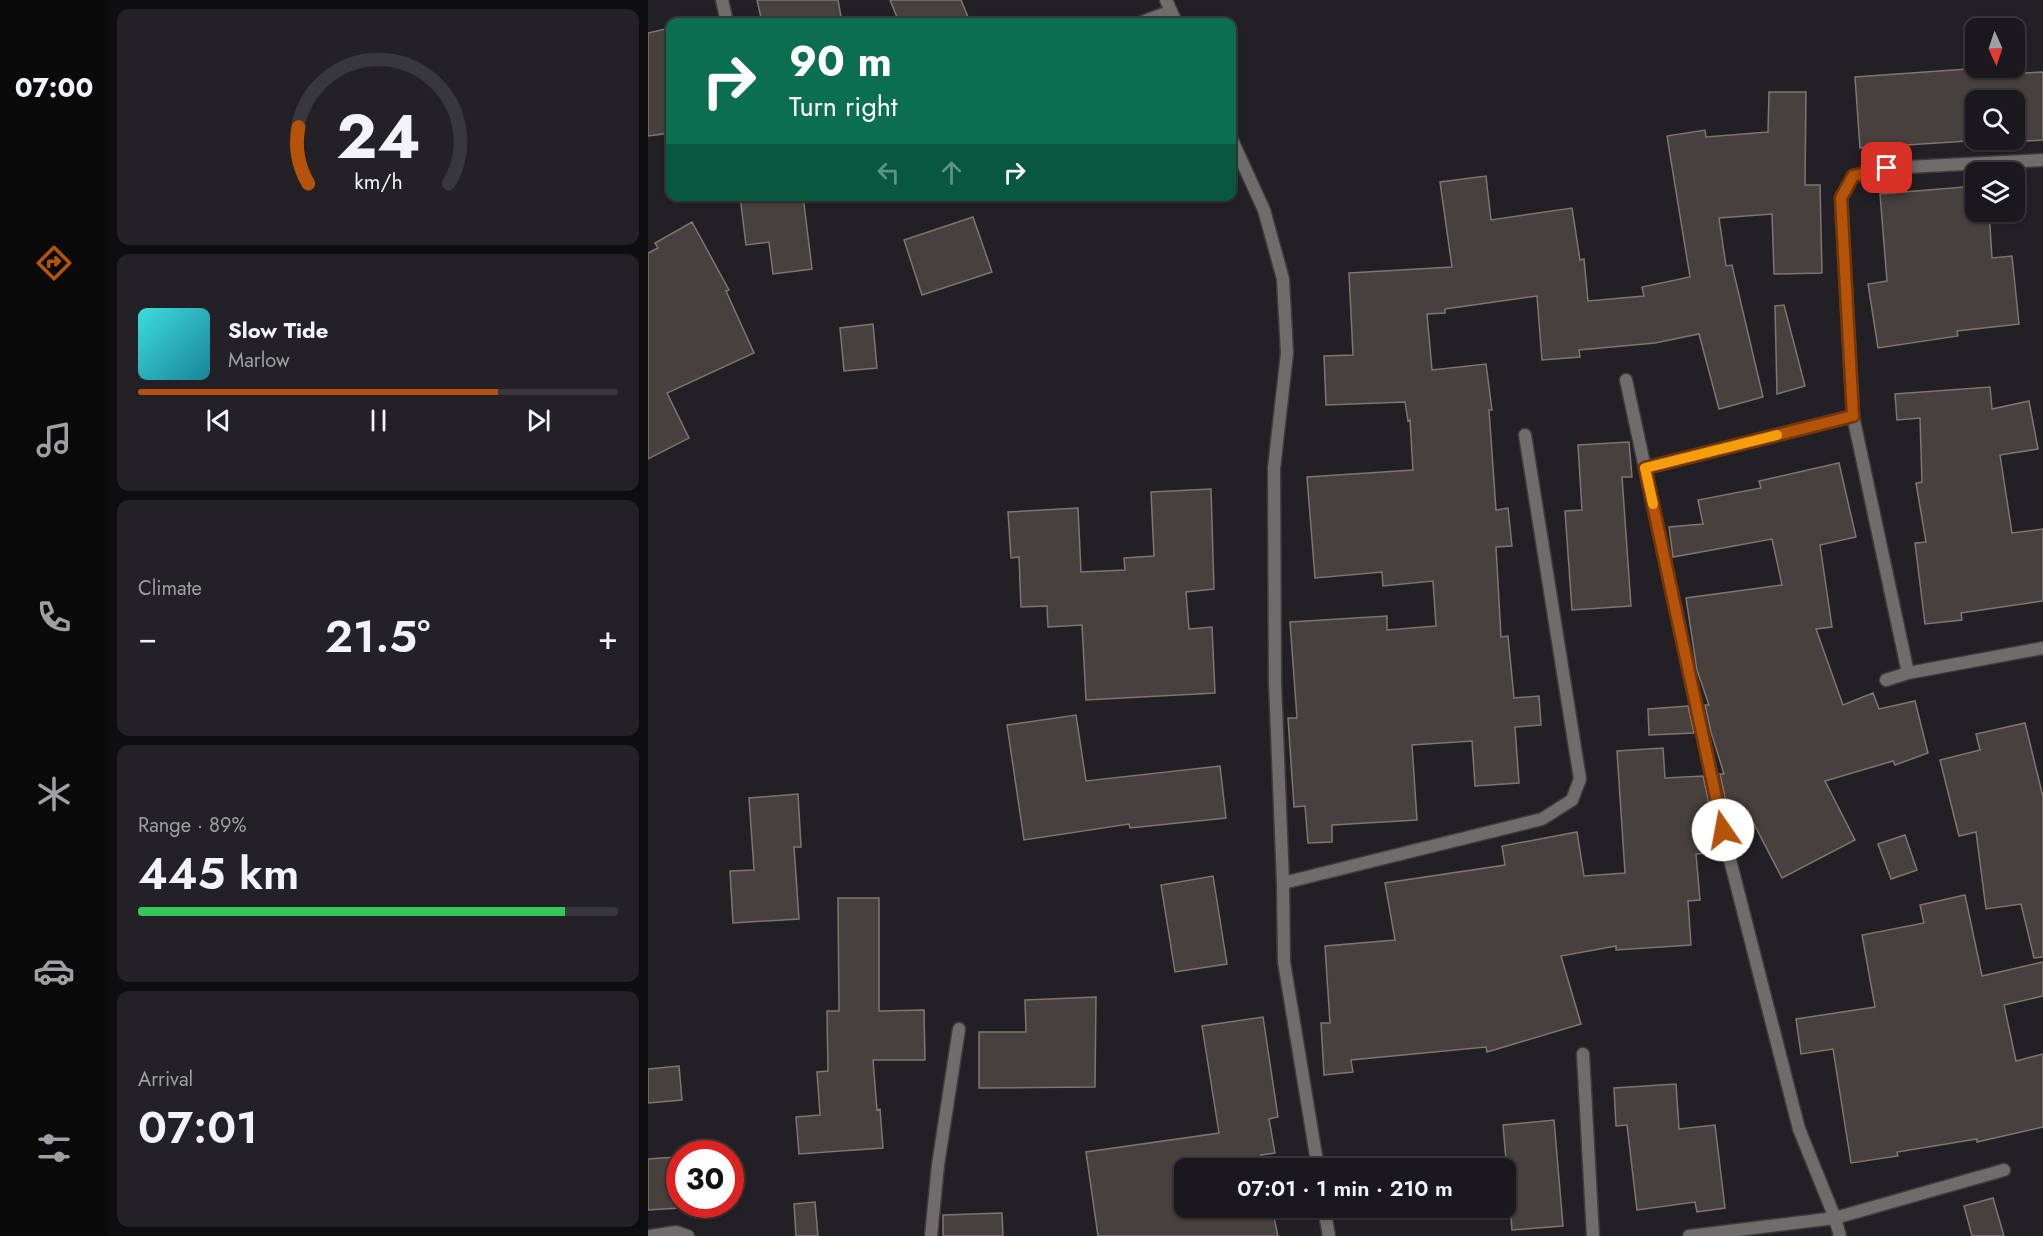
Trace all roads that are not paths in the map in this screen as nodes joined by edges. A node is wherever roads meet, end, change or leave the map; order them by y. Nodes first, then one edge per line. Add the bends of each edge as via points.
1 (722, 0) edge
2 (1171, 11) edge
3 (726, 18) edge
4 (1153, 18) edge
5 (1236, 149) edge
6 (2043, 160) edge
7 (1626, 380) dead end
8 (1853, 416) junction
9 (1525, 435) dead end
10 (1645, 468) junction
11 (2043, 648) edge
12 (1908, 673) junction
13 (1886, 680) dead end
14 (1283, 883) junction
15 (959, 1029) dead end
16 (1582, 1054) dead end
17 (1316, 1158) edge
18 (2004, 1170) dead end
19 (1326, 1218) edge
20 (1835, 1218) junction
21 (650, 1236) edge
22 (688, 1236) edge
23 (931, 1236) edge
24 (1329, 1236) edge
25 (1593, 1236) edge
26 (1689, 1236) edge
27 (1840, 1236) edge

1 - 3 street
2 - 4 street
5 - 14 street via 1264,210 1283,279 1287,353 1274,468 1275,683
6 - 8 street via 1887,168 1853,176 1841,198
7 - 10 street
8 - 10 street
8 - 12 street
9 - 14 street via 1580,779 1572,800 1542,819
10 - 20 street via 1731,864 1799,1129
11 - 12 street
12 - 13 street
14 - 17 street via 1284,962
15 - 23 street
16 - 25 street
18 - 20 street
19 - 24 street
20 - 26 street
20 - 27 street
21 - 22 street via 676,1232

